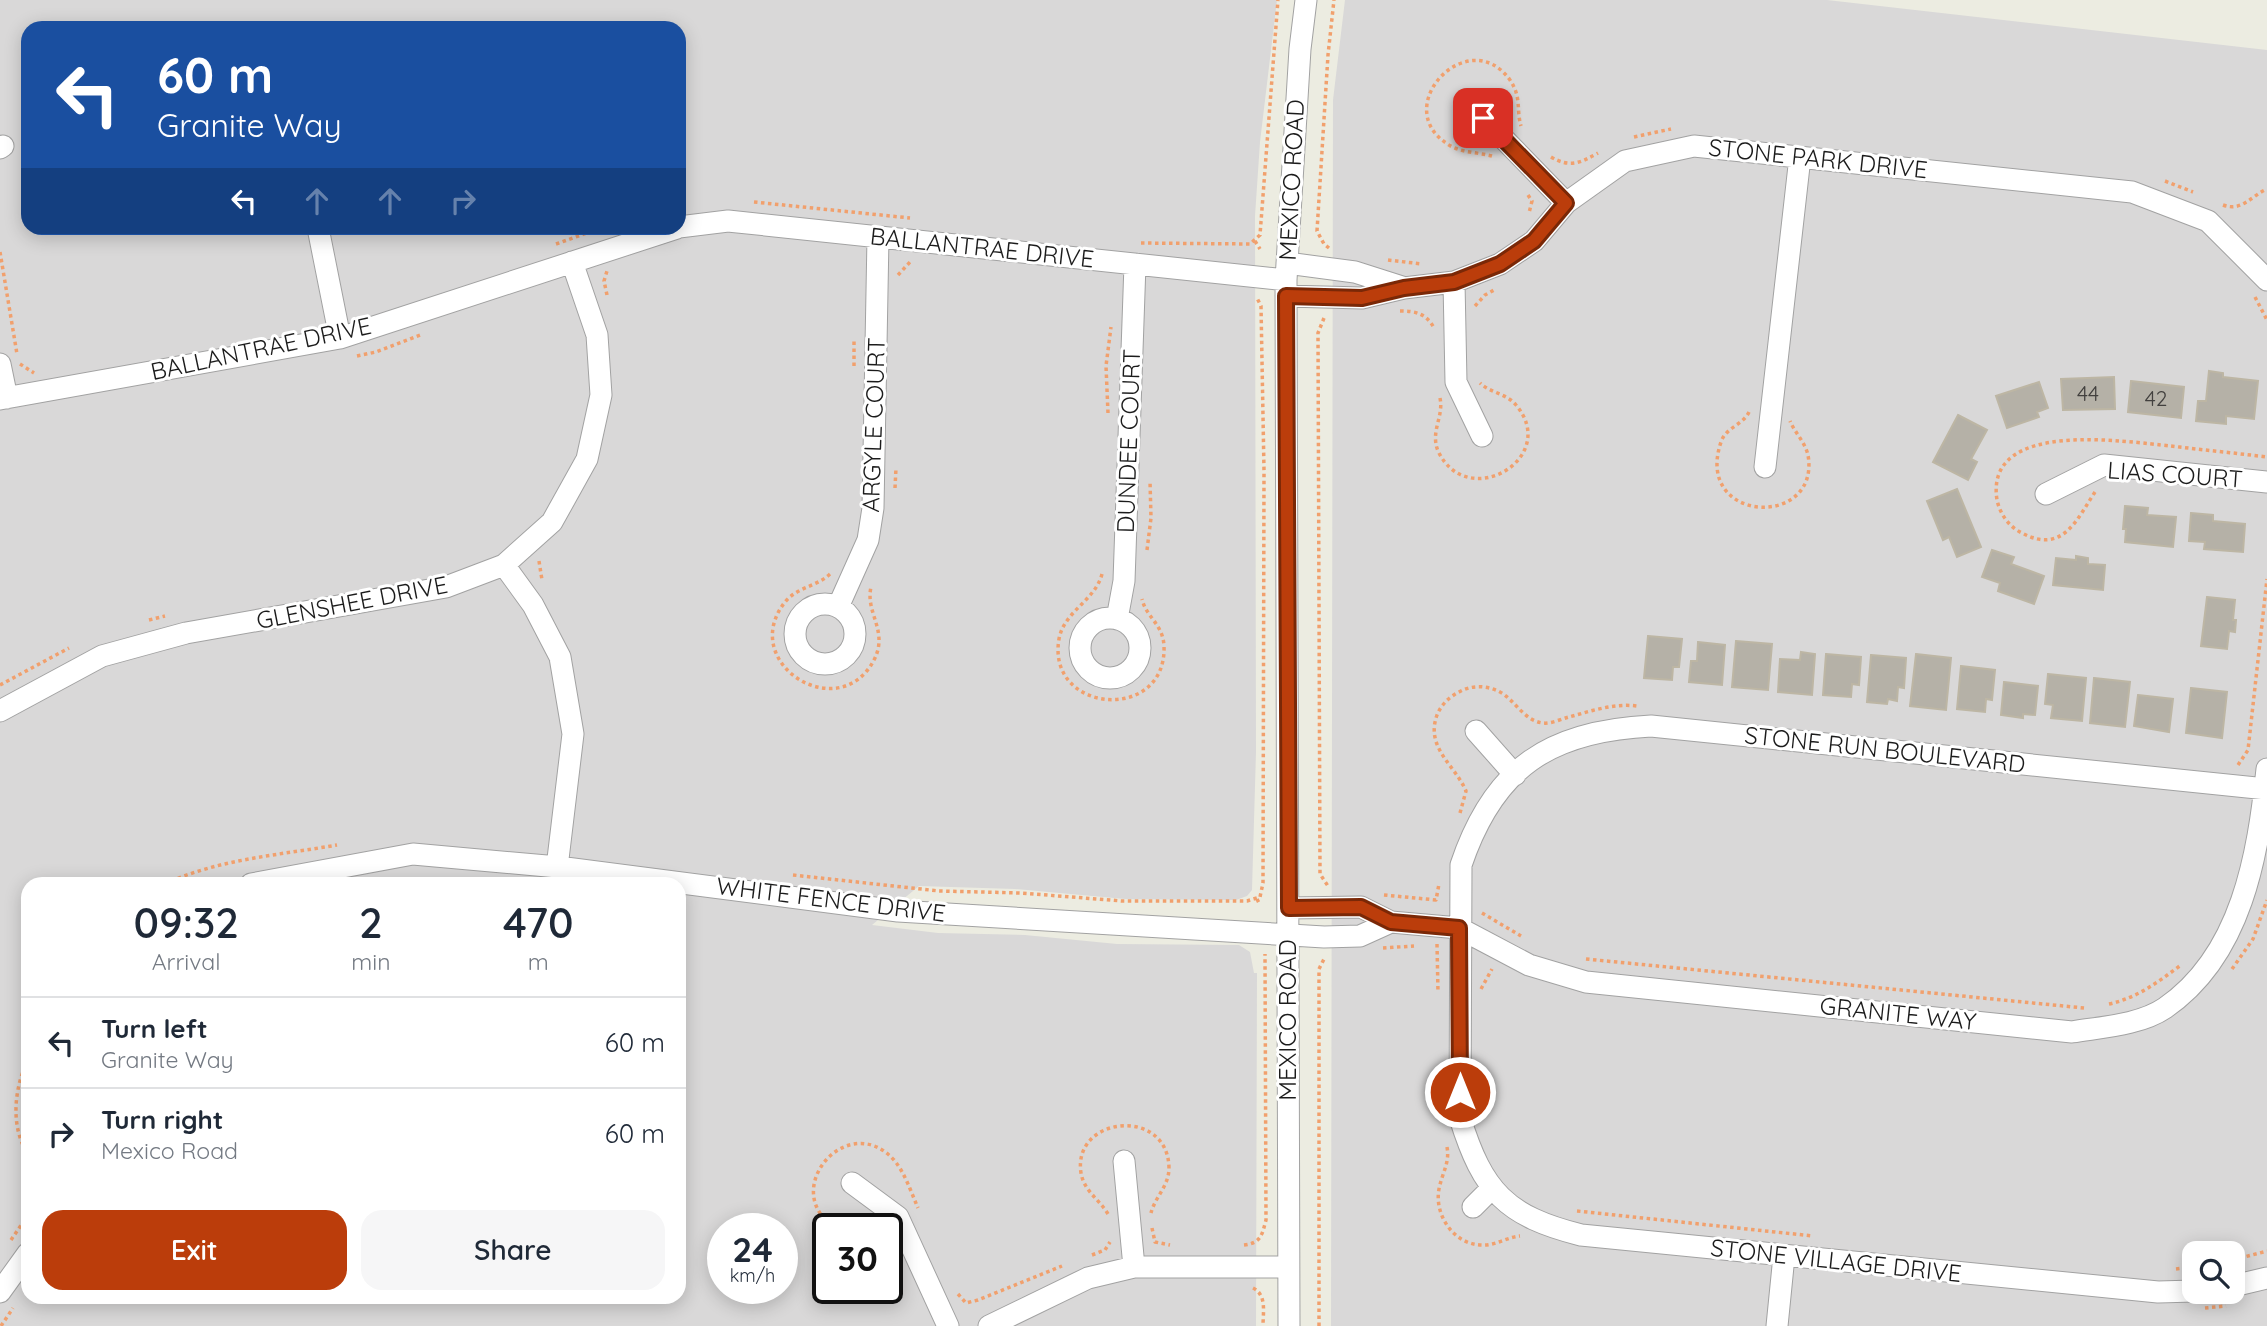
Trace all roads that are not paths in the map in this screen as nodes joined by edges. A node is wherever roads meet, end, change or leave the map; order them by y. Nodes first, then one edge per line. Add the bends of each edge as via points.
1 (1306, 0) edge
2 (1466, 100) dead end
3 (1800, 157) junction
4 (1566, 203) junction
5 (686, 226) edge
6 (320, 235) edge
7 (654, 235) edge
8 (878, 237) junction
9 (572, 262) junction
10 (1135, 264) junction
11 (2260, 272) edge
12 (1286, 280) junction
13 (1454, 282) junction
14 (1404, 288) junction
15 (344, 348) junction
16 (0, 364) edge
17 (4, 399) edge
18 (1482, 436) dead end
19 (1765, 467) dead end
20 (2267, 482) edge
21 (2046, 494) dead end
22 (504, 565) junction
23 (838, 607) dead end
24 (1118, 619) dead end
25 (0, 711) edge
26 (1476, 731) dead end
27 (1515, 775) junction
28 (2266, 783) edge
29 (556, 875) edge
30 (289, 877) edge
31 (575, 877) edge
32 (686, 889) edge
33 (1289, 908) junction
34 (1391, 922) junction
35 (1459, 928) junction
36 (1288, 935) junction
37 (1124, 1161) dead end
38 (852, 1183) dead end
39 (1492, 1188) junction
40 (1473, 1207) dead end
41 (1784, 1255) junction
42 (21, 1263) edge
43 (1134, 1267) junction
44 (1288, 1267) junction
45 (2267, 1278) edge
46 (2245, 1283) edge
47 (2182, 1291) edge
48 (0, 1292) edge
49 (948, 1326) edge
50 (989, 1326) edge
51 (1289, 1326) edge
52 (1777, 1326) edge

1 - 12 street, MEXICO ROAD
2 - 4 street
3 - 4 street, STONE PARK DRIVE via 1694,146 1625,161
3 - 11 street, STONE PARK DRIVE via 2132,192 2208,221
3 - 19 street
4 - 13 street, STONE PARK DRIVE via 1534,241 1500,264
5 - 8 street, BALLANTRAE DRIVE via 728,221
6 - 15 street
7 - 9 street, BALLANTRAE DRIVE
8 - 10 street, BALLANTRAE DRIVE
8 - 23 street, ARGYLE COURT via 873,508 868,540
9 - 15 street, BALLANTRAE DRIVE
9 - 22 street, GLENSHEE DRIVE via 597,335 601,396 587,459 552,522
10 - 12 street, BALLANTRAE DRIVE
10 - 24 street, DUNDEE COURT via 1124,581
12 - 14 street, STONE PARK DRIVE via 1355,272
12 - 14 street, STONE PARK DRIVE via 1362,298
12 - 33 street, MEXICO ROAD
13 - 14 street, STONE PARK DRIVE
13 - 18 street via 1456,382
15 - 17 street, BALLANTRAE DRIVE
16 - 17 street
20 - 21 street, LIAS COURT via 2104,465
22 - 25 street, GLENSHEE DRIVE via 446,587 186,633 102,656
22 - 29 street via 533,605 560,657 573,734
26 - 27 street
27 - 28 street, STONE RUN BOULEVARD via 1541,752 1581,735 1651,726 2242,787
27 - 35 street, STONE RUN BOULEVARD via 1485,811 1470,839 1461,865
28 - 35 street, GRANITE WAY via 2245,898 2216,956 2164,1009 2120,1024 2072,1032 1586,982 1529,965
29 - 30 street, WHITE FENCE DRIVE via 413,854
29 - 31 street, WHITE FENCE DRIVE
32 - 36 street, WHITE FENCE DRIVE via 898,911
33 - 34 street, GRANITE WAY via 1361,907
33 - 36 street, MEXICO ROAD
34 - 35 street, GRANITE WAY
34 - 36 street, GRANITE WAY via 1360,936
35 - 39 street, STONE VILLAGE DRIVE via 1460,1118 1471,1155
36 - 44 street, MEXICO ROAD
37 - 43 street
38 - 49 street via 898,1217
39 - 40 street
39 - 41 street, STONE VILLAGE DRIVE via 1510,1207 1545,1226 1581,1235
41 - 47 street, STONE VILLAGE DRIVE
41 - 52 street
42 - 48 street
43 - 44 street
43 - 50 street via 1088,1278
44 - 51 street, MEXICO ROAD
45 - 46 street

